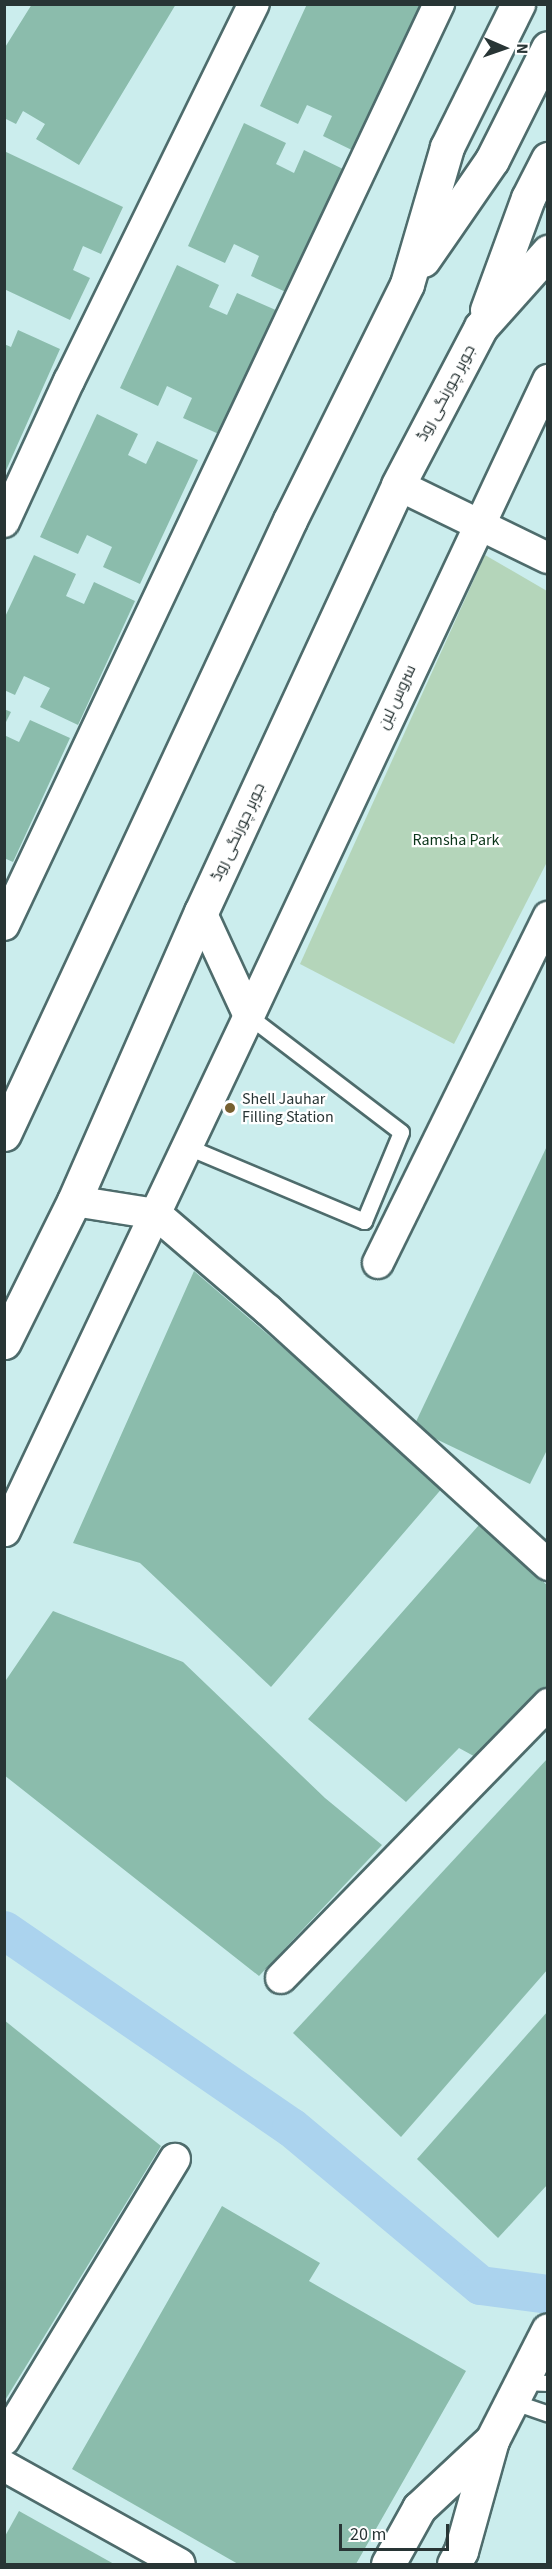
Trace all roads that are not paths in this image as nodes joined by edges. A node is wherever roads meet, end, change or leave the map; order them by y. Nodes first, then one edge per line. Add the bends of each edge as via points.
1 (254, 4) edge
2 (439, 4) edge
3 (518, 4) edge
4 (548, 48) edge
5 (548, 159) edge
6 (548, 252) edge
7 (407, 284) junction
8 (481, 327) junction
9 (548, 380) edge
10 (398, 484) junction
11 (4, 522) edge
12 (478, 524) junction
13 (548, 558) edge
14 (201, 912) junction
15 (548, 917) edge
16 (4, 925) edge
17 (249, 1016) junction
18 (4, 1134) edge
19 (188, 1147) junction
20 (74, 1201) junction
21 (156, 1215) junction
22 (378, 1263) dead end
23 (4, 1342) edge
24 (5, 1531) edge
25 (548, 1565) edge
26 (548, 1704) edge
27 (281, 1978) dead end
28 (175, 2159) dead end
29 (548, 2330) edge
30 (527, 2384) edge
31 (548, 2414) edge
32 (4, 2440) edge
33 (492, 2440) junction
34 (4, 2466) edge
35 (180, 2565) edge
36 (388, 2565) edge
37 (454, 2565) edge

1 - 11 street
2 - 16 street
3 - 7 main road via 447,147
4 - 7 main road via 492,160
5 - 8 main road, جوہر چورنگی روڈ via 528,198
6 - 8 main road, جوہر چورنگی روڈ
7 - 18 main road via 290,520
8 - 10 main road, جوہر چورنگی روڈ
9 - 12 street, سروس لین
10 - 12 street
10 - 14 main road, جوہر چورنگی روڈ
12 - 13 street
12 - 17 street, سروس لین
14 - 17 street
14 - 20 main road, جوہر چورنگی روڈ
15 - 22 street
17 - 19 street, سروس لین
17 - 19 lane via 400,1132 364,1221
19 - 21 street, سروس لین
20 - 21 street
20 - 23 main road, جوہر چورنگی روڈ
21 - 24 street, سروس لین
21 - 25 street via 268,1310
26 - 27 street
28 - 32 street
29 - 30 main road
30 - 31 lane
30 - 33 main road
33 - 36 main road via 419,2508
33 - 37 main road
34 - 35 street

